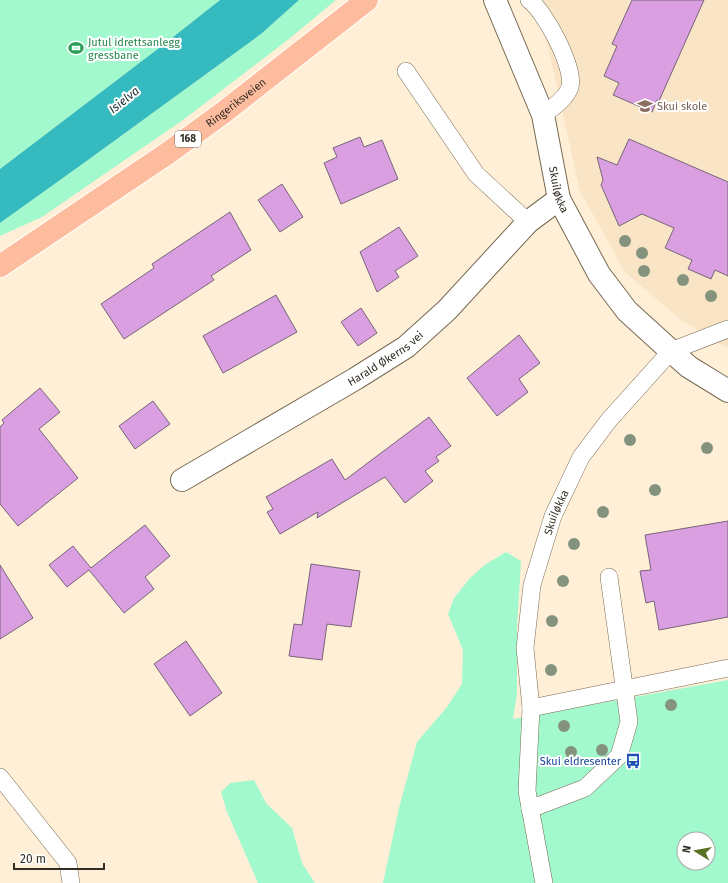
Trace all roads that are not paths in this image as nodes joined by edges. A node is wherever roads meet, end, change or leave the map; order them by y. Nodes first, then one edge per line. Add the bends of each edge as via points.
1 (367, 0) edge
2 (495, 0) edge
3 (533, 1) edge
4 (406, 72) dead end
5 (543, 115) junction
6 (559, 199) junction
7 (528, 222) junction
8 (0, 266) edge
9 (728, 329) edge
10 (671, 351) junction
11 (728, 391) edge
12 (182, 480) dead end
13 (609, 578) dead end
14 (728, 668) edge
15 (625, 688) junction
16 (531, 708) junction
17 (0, 777) edge
18 (530, 809) junction
19 (71, 883) edge
20 (544, 883) edge

1 - 8 main road, Ringeriksveien / 168 via 168,153
2 - 5 street, Skuiløkka
3 - 5 lane via 556,37 571,74 566,95
4 - 7 lane via 476,174
5 - 6 street, Skuiløkka
6 - 7 street, Harald Økerns vei
6 - 10 street, Skuiløkka via 599,274 627,311
7 - 12 street, Harald Økerns vei via 447,310 406,346 355,379
9 - 10 lane
10 - 11 street, Skuiløkka via 688,367
10 - 16 lane, Skuiløkka via 609,420 581,458 553,516 532,585 524,648
13 - 15 lane
14 - 15 lane
15 - 16 lane
15 - 18 lane via 629,722 619,756 585,788
16 - 18 lane, Skuiløkka via 527,791
17 - 19 lane via 68,863
18 - 20 lane, Skuiløkka

